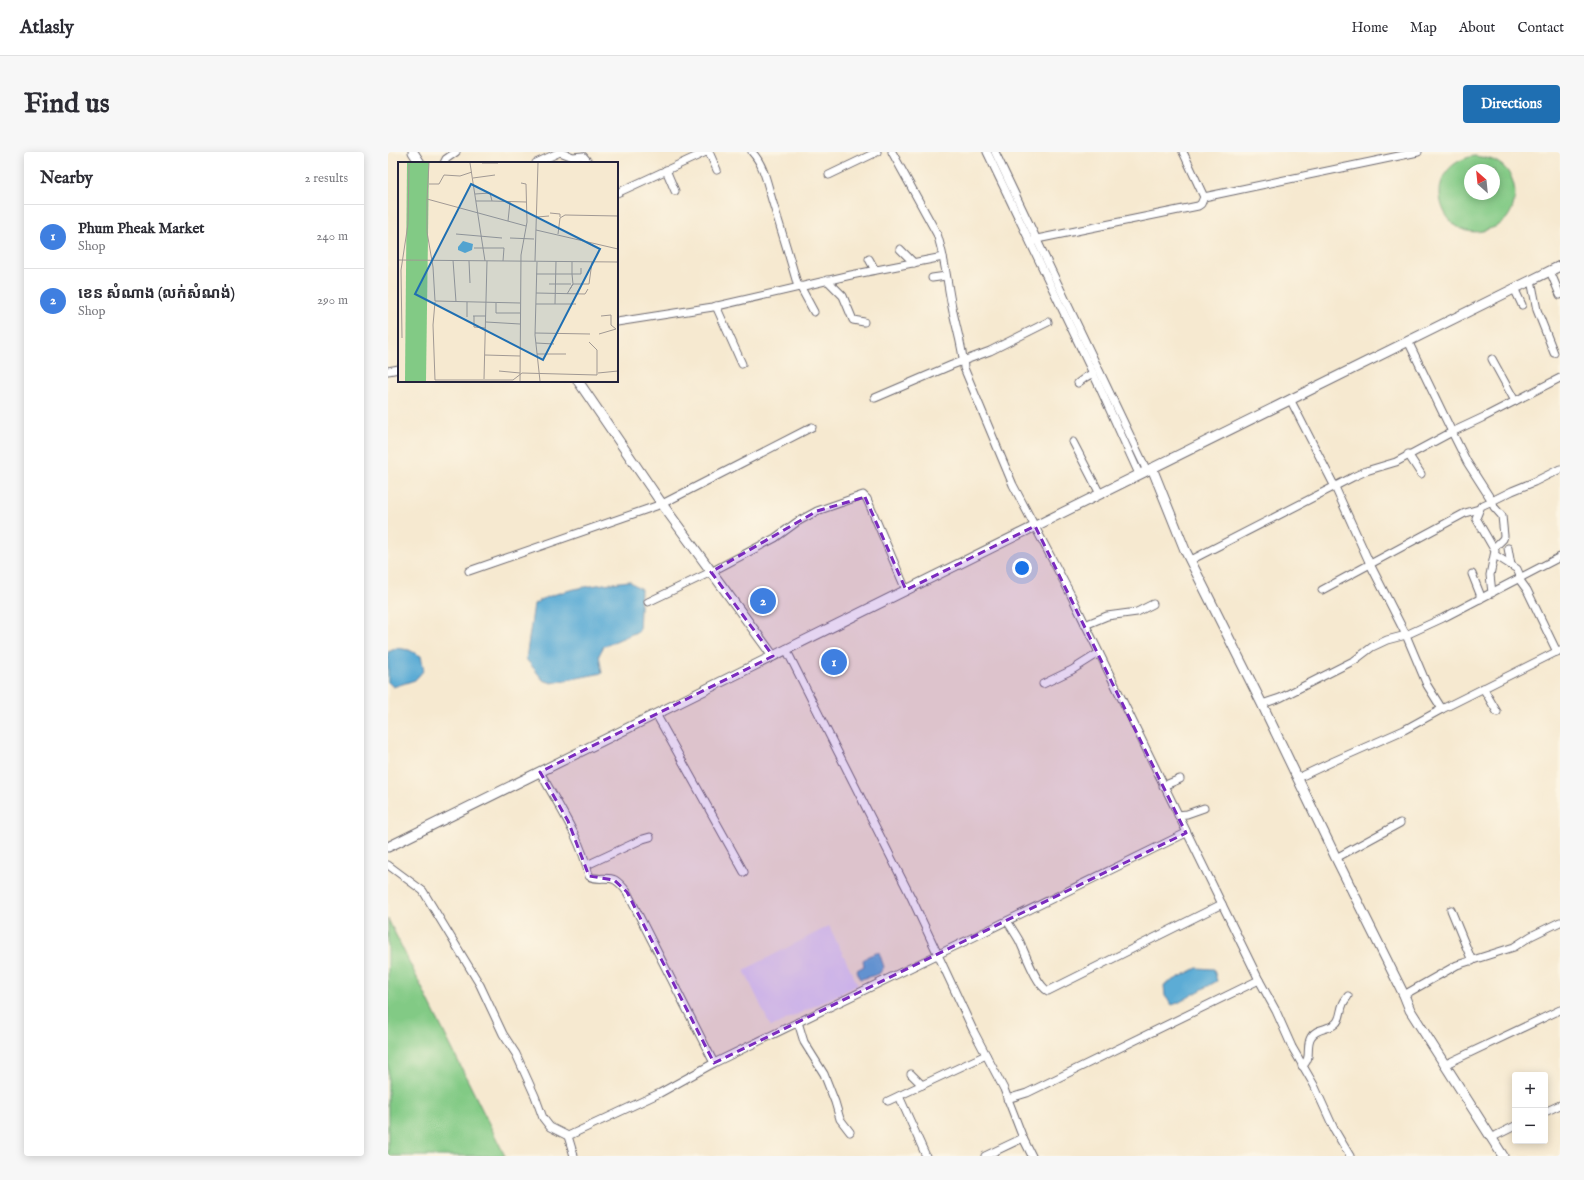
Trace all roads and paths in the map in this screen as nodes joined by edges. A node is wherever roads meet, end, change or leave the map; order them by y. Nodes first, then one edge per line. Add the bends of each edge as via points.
1 (413, 152) edge
2 (456, 152) edge
3 (708, 152) edge
4 (752, 152) edge
5 (877, 152) edge
6 (892, 152) edge
7 (987, 152) edge
8 (995, 152) edge
9 (1183, 152) edge
10 (1418, 152) edge
11 (419, 162) edge
12 (444, 162) edge
13 (538, 162) edge
14 (588, 162) edge
15 (666, 170) junction
16 (716, 170) dead end
17 (829, 175) dead end
18 (675, 191) dead end
19 (618, 193) edge
20 (1204, 197) junction
21 (1034, 241) junction
22 (900, 249) dead end
23 (943, 257) junction
24 (869, 259) dead end
25 (914, 263) junction
26 (1560, 266) edge
27 (876, 270) junction
28 (1550, 271) junction
29 (946, 276) junction
30 (932, 278) dead end
31 (827, 280) junction
32 (1531, 280) junction
33 (799, 287) junction
34 (1514, 288) junction
35 (1560, 295) edge
36 (1522, 305) dead end
37 (716, 306) junction
38 (814, 312) dead end
39 (618, 322) edge
40 (864, 322) dead end
41 (1048, 322) dead end
42 (1408, 341) junction
43 (1554, 353) dead end
44 (1492, 359) dead end
45 (964, 361) junction
46 (742, 364) dead end
47 (398, 369) edge
48 (388, 371) edge
49 (1093, 373) junction
50 (1560, 378) edge
51 (579, 382) edge
52 (1078, 383) dead end
53 (875, 398) dead end
54 (1290, 399) junction
55 (1515, 401) junction
56 (812, 426) dead end
57 (1452, 432) junction
58 (1073, 442) dead end
59 (1408, 454) junction
60 (1560, 469) edge
61 (1146, 471) junction
62 (1421, 474) dead end
63 (1335, 487) junction
64 (1100, 494) junction
65 (1492, 501) junction
66 (662, 504) junction
67 (1479, 509) junction
68 (1035, 526) junction
69 (1508, 548) dead end
70 (1494, 551) junction
71 (1560, 557) edge
72 (1191, 560) junction
73 (1370, 564) junction
74 (1511, 564) junction
75 (469, 571) dead end
76 (711, 572) junction
77 (1472, 574) dead end
78 (1520, 579) junction
79 (906, 590) junction
80 (1322, 590) dead end
81 (1492, 593) junction
82 (1480, 599) junction
83 (648, 602) dead end
84 (1153, 604) dead end
85 (1085, 625) junction
86 (1406, 635) junction
87 (786, 649) junction
88 (1558, 651) edge
89 (1099, 653) junction
90 (773, 656) junction
91 (1043, 684) dead end
92 (1483, 688) junction
93 (1262, 704) junction
94 (1442, 709) junction
95 (1497, 712) dead end
96 (656, 714) junction
97 (540, 772) junction
98 (1298, 778) junction
99 (1180, 779) dead end
100 (1163, 786) junction
101 (1204, 808) dead end
102 (1178, 815) junction
103 (1400, 823) dead end
104 (1186, 833) junction
105 (650, 837) dead end
106 (388, 847) edge
107 (1336, 858) junction
108 (388, 865) edge
109 (587, 865) junction
110 (744, 872) dead end
111 (1222, 904) junction
112 (1451, 910) dead end
113 (1007, 921) junction
114 (1560, 922) edge
115 (938, 955) junction
116 (1472, 961) junction
117 (1259, 980) junction
118 (1404, 995) junction
119 (1348, 996) dead end
120 (1560, 1010) edge
121 (798, 1022) junction
122 (986, 1055) junction
123 (714, 1063) junction
124 (1444, 1065) junction
125 (1302, 1066) junction
126 (911, 1074) dead end
127 (922, 1085) junction
128 (899, 1096) junction
129 (1007, 1099) junction
130 (888, 1100) dead end
131 (1560, 1104) edge
132 (1548, 1110) edge
133 (1512, 1128) edge
134 (850, 1132) dead end
135 (568, 1136) junction
136 (1023, 1138) junction
137 (1491, 1138) junction
138 (574, 1156) edge
139 (926, 1156) edge
140 (985, 1156) edge
141 (1032, 1156) edge
142 (1350, 1156) edge
143 (1503, 1156) edge

1 - 11 main road
2 - 12 street
3 - 15 street
3 - 16 street
4 - 33 street via 759,159
5 - 17 street
6 - 23 street via 934,226
7 - 21 street
8 - 21 street
9 - 20 street
10 - 20 street
13 - 14 street via 560,152 573,157 583,156
15 - 18 street
15 - 19 street
20 - 21 street via 1198,206
21 - 49 street
21 - 61 street
22 - 25 street
23 - 25 street
23 - 29 street
24 - 27 street
25 - 27 street
26 - 28 main road
27 - 31 street
28 - 32 main road
28 - 35 street
29 - 30 street
29 - 45 street
31 - 33 street
31 - 40 street via 843,296 853,320
32 - 34 main road
32 - 43 street via 1536,310
33 - 37 street
33 - 38 street
34 - 36 street
34 - 42 main road
37 - 39 street
37 - 46 street
41 - 45 street
42 - 54 main road
42 - 57 street
44 - 55 street
45 - 53 street
45 - 68 street via 967,378 1013,485
47 - 48 street
49 - 52 street
49 - 61 street
50 - 55 street
51 - 66 main road
54 - 61 main road
54 - 63 street
55 - 57 street
56 - 66 street
57 - 59 street
57 - 65 street via 1467,462
58 - 64 street
59 - 62 street
59 - 63 street via 1396,462 1366,471
60 - 65 street
61 - 64 main road
61 - 72 main road via 1167,508
63 - 72 street via 1293,506
63 - 73 street
64 - 68 main road
65 - 67 street
65 - 70 street via 1502,516 1504,536
66 - 75 street
66 - 76 main road
67 - 70 street via 1476,518
67 - 73 street via 1465,513
68 - 79 main road
68 - 85 street
69 - 74 street
70 - 74 street
70 - 81 street via 1490,575
71 - 78 street
72 - 93 main road
73 - 80 street
73 - 86 street
74 - 78 street via 1517,569
76 - 79 street via 775,538 808,515 863,496 867,499
76 - 83 street
76 - 90 main road
77 - 82 street
78 - 81 street
78 - 88 street
79 - 87 main road
81 - 82 street
82 - 86 street
84 - 85 street via 1137,612 1107,616
85 - 89 street
86 - 93 street via 1380,643 1354,660 1280,698
86 - 94 street via 1427,685
87 - 90 main road
87 - 115 street
88 - 92 street
89 - 91 street
89 - 100 street
90 - 96 main road
92 - 94 street
92 - 95 street
93 - 98 main road
94 - 98 street via 1404,730
96 - 97 main road
96 - 110 street
97 - 106 main road
97 - 109 street via 568,821
98 - 107 main road
99 - 100 street
100 - 102 street
101 - 102 street
102 - 104 street
103 - 107 street
104 - 111 street
104 - 113 street
105 - 109 street
107 - 118 main road
108 - 135 street via 423,891 480,985 503,1034 516,1054 543,1118 550,1127
109 - 123 street via 589,876 614,880 627,892
111 - 113 street via 1048,990 1044,989
111 - 117 street
112 - 116 street
113 - 115 street
114 - 116 street via 1514,947
115 - 121 street
115 - 122 street
116 - 118 street via 1451,968
117 - 125 street
117 - 129 street via 1027,1092
118 - 124 main road via 1410,1010
119 - 125 street via 1342,1004 1335,1025 1318,1030 1309,1039 1308,1059
120 - 124 street
121 - 123 street
121 - 134 street via 804,1042 824,1074 840,1119
122 - 127 street
122 - 129 street
123 - 135 street via 660,1093
124 - 137 main road
125 - 142 street
126 - 127 street
127 - 128 street
128 - 130 street
128 - 139 street
129 - 136 street
131 - 132 street
133 - 137 street
135 - 138 street
136 - 140 street
136 - 141 street
137 - 143 main road

